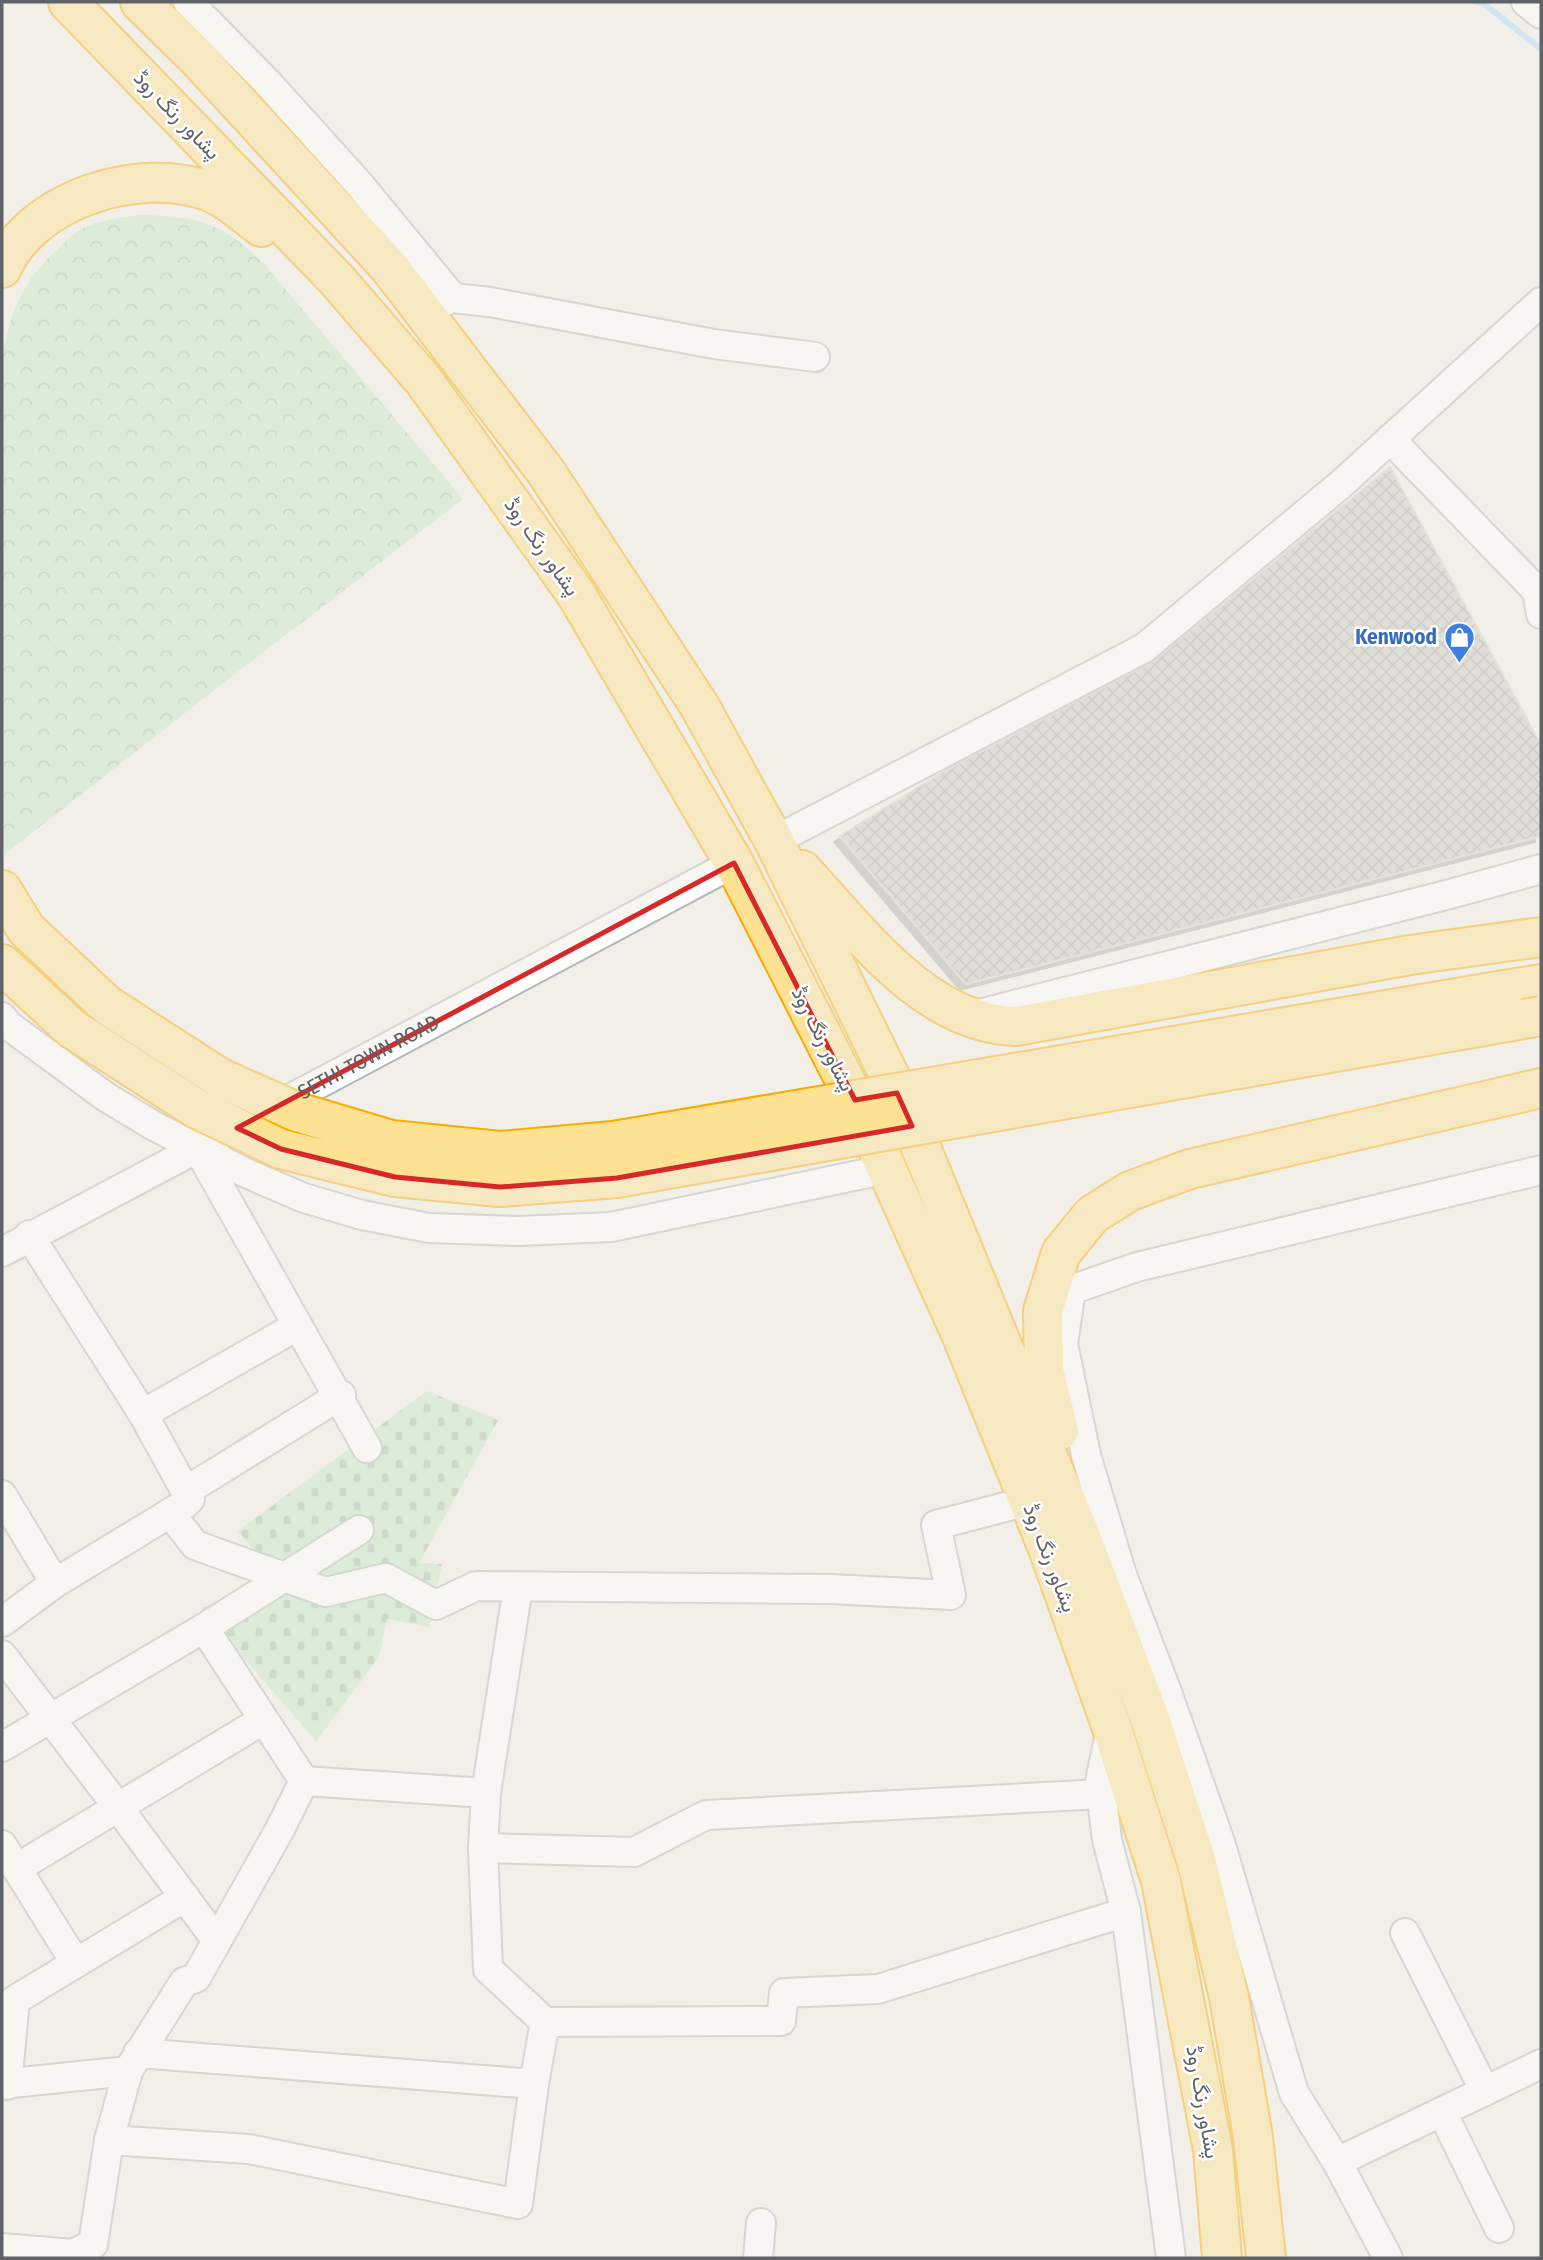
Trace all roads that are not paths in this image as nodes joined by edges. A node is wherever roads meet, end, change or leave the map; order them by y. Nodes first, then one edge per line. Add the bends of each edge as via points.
1 (68, 2) edge
2 (139, 2) edge
3 (188, 2) edge
4 (1527, 2) edge
5 (1541, 13) edge
6 (2, 268) edge
7 (337, 280) junction
8 (1541, 302) edge
9 (438, 304) junction
10 (815, 357) dead end
11 (1390, 439) junction
12 (1541, 614) edge
13 (774, 841) junction
14 (734, 863) junction
15 (1541, 869) edge
16 (2, 890) edge
17 (1541, 937) edge
18 (2, 964) edge
19 (1541, 984) edge
20 (1541, 1016) edge
21 (2, 1017) edge
22 (965, 1017) junction
23 (1541, 1088) edge
24 (198, 1149) junction
25 (887, 1169) junction
26 (1541, 1170) edge
27 (29, 1236) junction
28 (2, 1252) edge
29 (297, 1326) junction
30 (340, 1396) junction
31 (143, 1414) junction
32 (367, 1448) dead end
33 (2, 1495) edge
34 (1028, 1501) junction
35 (178, 1502) junction
36 (359, 1530) dead end
37 (1081, 1537) junction
38 (286, 1576) junction
39 (55, 1583) junction
40 (518, 1587) junction
41 (1114, 1589) junction
42 (2, 1622) edge
43 (204, 1628) junction
44 (2, 1656) edge
45 (51, 1718) junction
46 (263, 1720) junction
47 (1111, 1725) junction
48 (2, 1747) edge
49 (304, 1781) junction
50 (486, 1793) junction
51 (1102, 1794) junction
52 (117, 1806) junction
53 (2, 1845) edge
54 (483, 1848) junction
55 (18, 1868) junction
56 (185, 1897) junction
57 (1126, 1912) junction
58 (1405, 1933) dead end
59 (217, 1941) junction
60 (75, 1962) junction
61 (8, 1990) edge
62 (545, 2022) junction
63 (133, 2062) junction
64 (1541, 2064) edge
65 (5, 2084) edge
66 (534, 2084) junction
67 (1485, 2091) junction
68 (1442, 2112) junction
69 (109, 2140) junction
70 (1337, 2162) junction
71 (761, 2223) dead end
72 (1499, 2228) dead end
73 (2, 2248) edge
74 (73, 2256) edge
75 (758, 2258) edge
76 (1171, 2258) edge
77 (1222, 2258) edge
78 (1266, 2258) edge
79 (1388, 2258) edge

1 - 7 highway, پشاور رنگ روڈ
2 - 9 highway, پشاور رنگ روڈ via 199,60 389,267
3 - 9 street via 359,184
4 - 5 street
6 - 7 highway via 21,239 45,217 79,198 140,183 168,183 227,200
7 - 14 highway, پشاور رنگ روڈ via 424,382 576,594
8 - 11 street
9 - 10 street via 489,302 714,344
9 - 13 highway, پشاور رنگ روڈ via 699,705
11 - 12 street via 1536,591
11 - 13 street via 1144,648
13 - 22 highway via 911,984
13 - 37 highway, پشاور رنگ روڈ via 901,1099
14 - 24 street, SETHI TOWN ROAD
14 - 25 highway, پشاور رنگ روڈ
15 - 22 street
16 - 19 highway, bridge via 26,929 107,1005 220,1078 297,1112 391,1140 500,1151 613,1141
17 - 22 highway via 1410,955 1016,1026 994,1026
18 - 20 highway, bridge via 71,1028 197,1109 281,1149 395,1177 500,1187 617,1178
21 - 24 street via 106,1097
23 - 37 highway via 1190,1169 1130,1191 1092,1215 1061,1253 1043,1311 1044,1370
24 - 25 street via 304,1198 362,1215 429,1228 519,1231 611,1227
24 - 27 street, SETHI TOWN ROAD
24 - 29 street
25 - 34 highway, پشاور رنگ روڈ
26 - 41 street via 1137,1267 1071,1290 1063,1344
27 - 28 street, SETHI TOWN ROAD
27 - 31 street
29 - 30 street
29 - 31 street
30 - 32 street
30 - 35 street
31 - 35 street
33 - 39 street
34 - 40 street via 936,1525 951,1595 830,1589
34 - 47 highway, پشاور رنگ روڈ
35 - 38 street via 195,1545
35 - 39 street
36 - 38 street
37 - 41 highway, پشاور رنگ روڈ
38 - 40 street via 326,1592 386,1578 436,1605 476,1586
38 - 43 street
39 - 42 street
40 - 50 street
41 - 70 street via 1167,1692 1220,1842 1294,2094
41 - 78 highway, پشاور رنگ روڈ via 1197,1863 1229,1997 1253,2137
43 - 45 street
43 - 46 street
44 - 45 street
45 - 48 street
45 - 52 street
46 - 49 street
46 - 52 street
47 - 51 street via 1100,1781
47 - 77 highway, پشاور رنگ روڈ via 1161,1881 1213,2150
49 - 50 street
49 - 59 street
50 - 54 street
51 - 54 street via 706,1815 634,1852
51 - 57 street via 1107,1840
52 - 55 street
52 - 56 street
53 - 55 street
54 - 62 street via 488,1969
55 - 60 street
56 - 59 street
56 - 60 street
57 - 62 street via 878,1989 784,1993 781,2021
57 - 76 street
58 - 67 street
59 - 63 street via 196,1978 184,1982
60 - 61 street
61 - 65 street
62 - 66 street
63 - 65 street
63 - 66 street
63 - 69 street
64 - 67 street
66 - 69 street via 517,2204 249,2149
67 - 68 street
68 - 70 street
68 - 72 street
69 - 74 street via 93,2244
70 - 79 street
71 - 75 street
73 - 74 street

